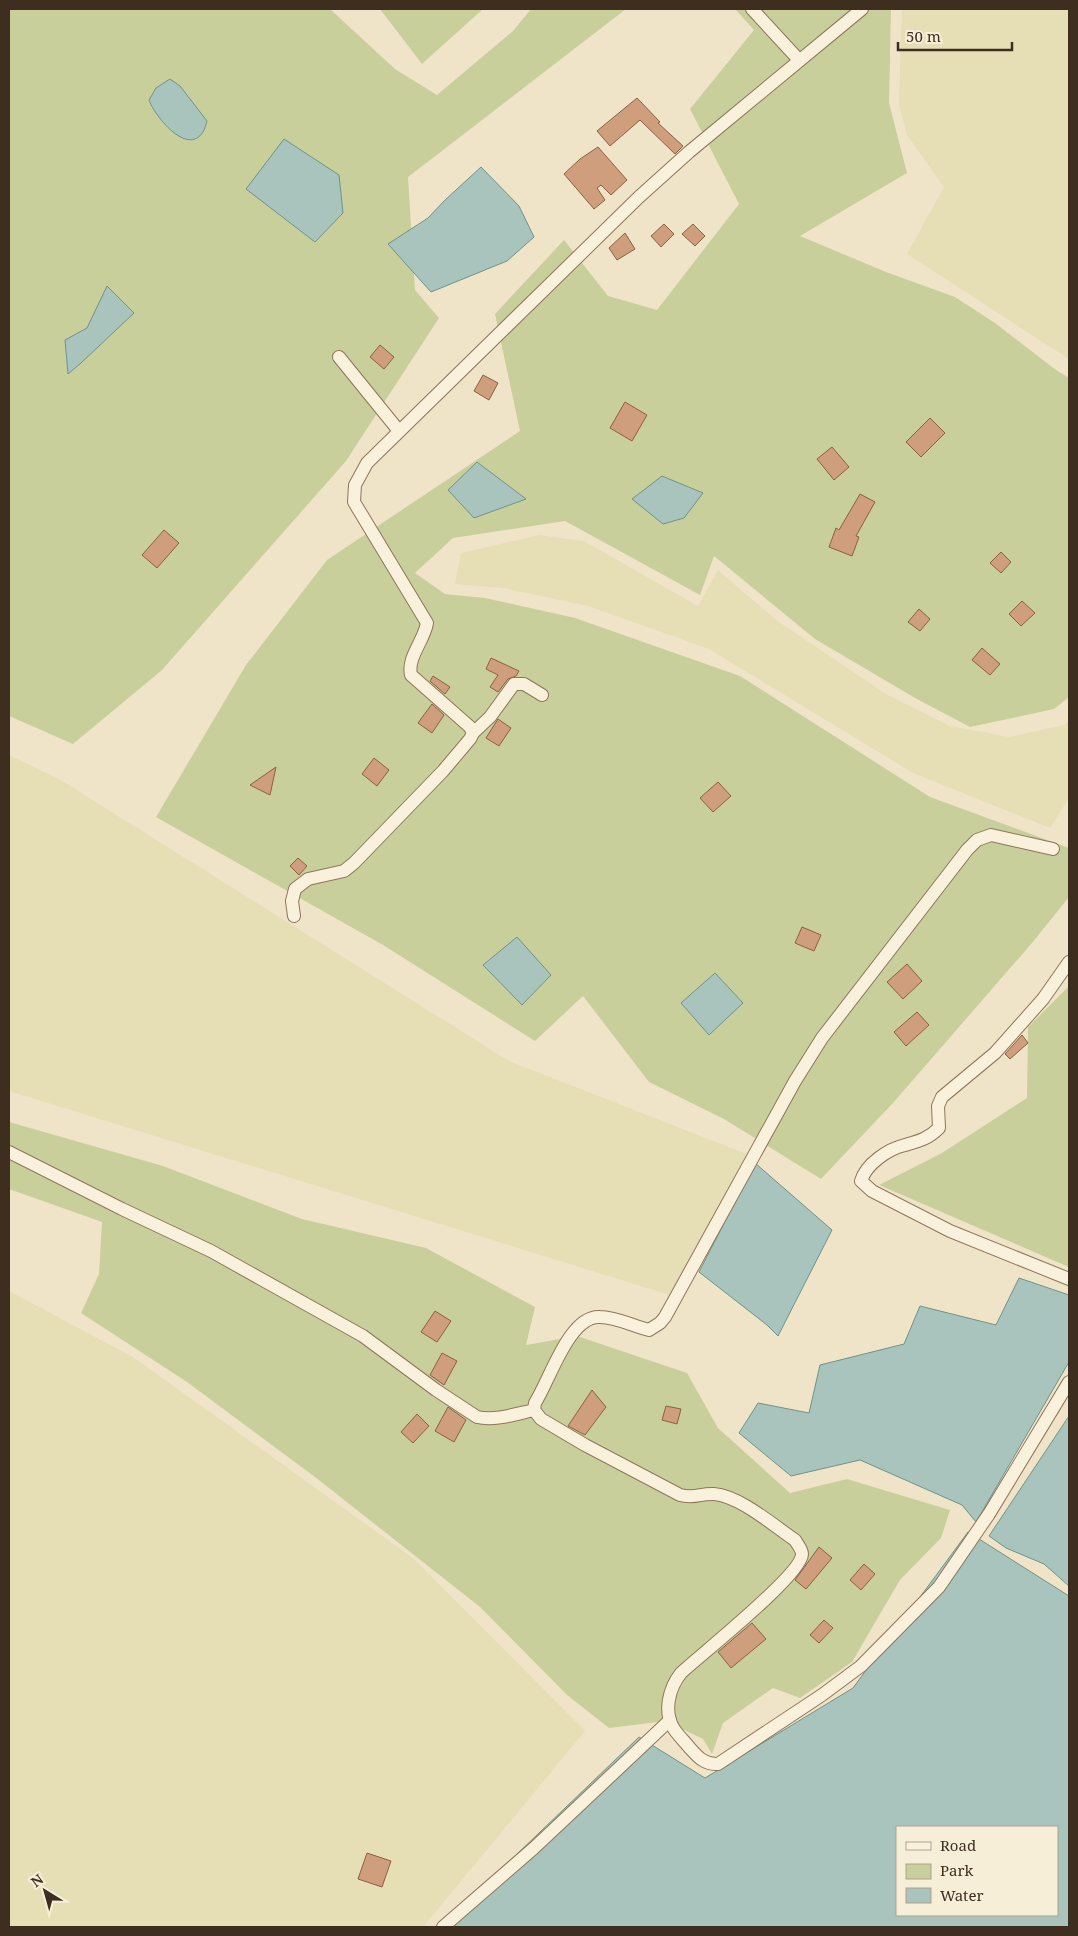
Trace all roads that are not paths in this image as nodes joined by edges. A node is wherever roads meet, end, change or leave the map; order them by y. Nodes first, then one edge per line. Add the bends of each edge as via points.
1 (752, 9) edge
2 (862, 9) edge
3 (799, 60) junction
4 (339, 357) dead end
5 (399, 431) junction
6 (542, 694) dead end
7 (473, 733) junction
8 (1053, 849) dead end
9 (294, 916) dead end
10 (1069, 962) edge
11 (9, 1152) edge
12 (1069, 1280) edge
13 (1069, 1382) edge
14 (534, 1410) junction
15 (670, 1720) junction
16 (443, 1927) edge

1 - 3 street
2 - 3 street
3 - 5 street via 639,197
4 - 5 street
5 - 7 street via 367,463 355,486 354,502 427,622 409,667 411,675
6 - 7 street via 524,684 514,684 490,717
7 - 9 street via 443,771 354,863 344,871 308,879 295,889 292,901
8 - 14 street via 991,835 977,840 822,1038 665,1317 649,1330 613,1318 586,1320 571,1334
10 - 12 street via 1043,999 995,1053 942,1097 938,1106 939,1128 924,1140 903,1145 886,1154 872,1164 860,1181 872,1191 950,1231
11 - 14 street via 211,1251 363,1336 476,1417 507,1416
13 - 15 street via 989,1514 939,1587 861,1666 718,1764 699,1757
14 - 15 street via 541,1419 585,1446 680,1495 694,1498 714,1494 727,1496 795,1540 800,1548 801,1559 784,1581 674,1681 668,1710
15 - 16 street via 534,1848

